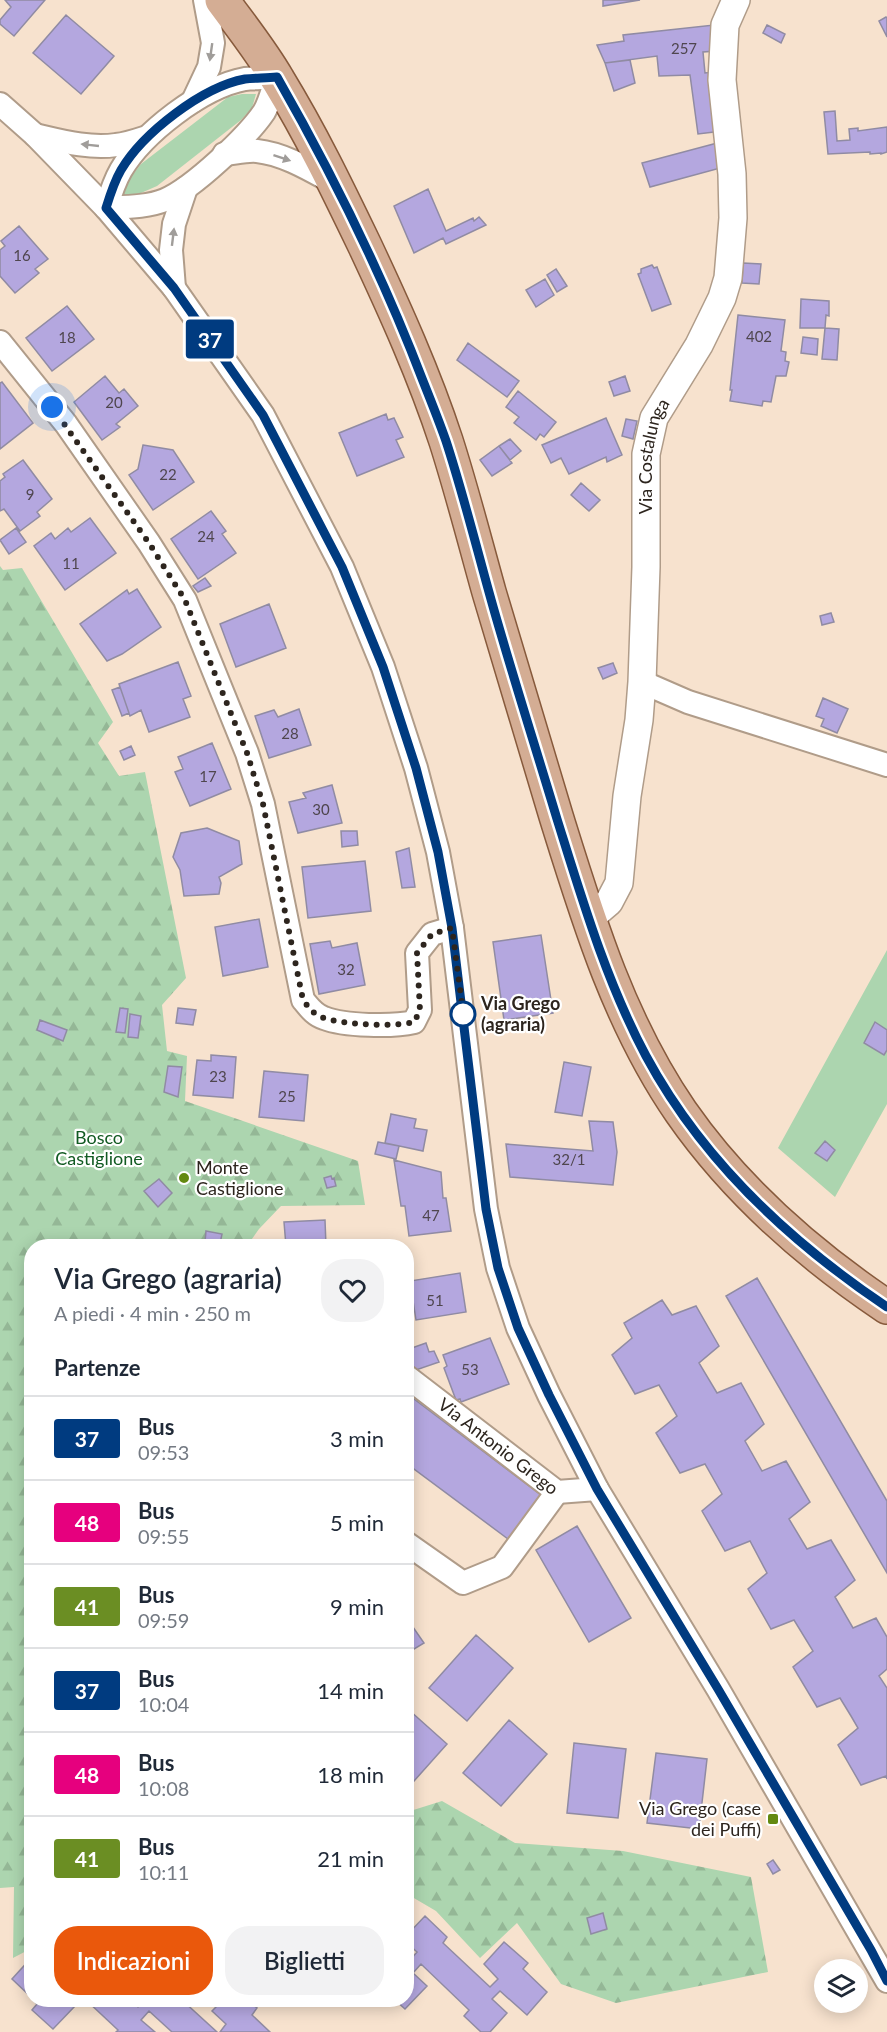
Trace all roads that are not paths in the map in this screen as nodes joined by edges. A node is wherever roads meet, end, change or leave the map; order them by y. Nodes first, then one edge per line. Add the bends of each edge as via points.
1 (205, 0) edge
2 (222, 0) edge
3 (736, 0) edge
4 (277, 77) junction
5 (193, 101) junction
6 (0, 104) edge
7 (35, 135) junction
8 (144, 138) junction
9 (224, 154) junction
10 (336, 184) junction
11 (186, 188) junction
12 (106, 208) junction
13 (174, 288) junction
14 (0, 342) edge
15 (642, 682) junction
16 (887, 765) edge
17 (589, 920) junction
18 (452, 928) junction
19 (887, 1307) edge
20 (414, 1382) edge
21 (597, 1489) junction
22 (557, 1492) junction
23 (414, 1549) edge
24 (887, 1980) edge

1 -> 5 street via 213,43 209,67
2 - 4 main road
3 - 15 street, Via Costalunga via 725,26 722,80 732,174 728,278 699,345 654,418 646,454
4 - 5 street via 243,79
4 - 9 street via 265,110
4 - 10 main road
5 - 8 street
6 - 7 street, Via Antonio Grego
8 -> 7 street via 99,146
7 - 12 street, Via Antonio Grego
8 - 12 street via 121,169
9 -> 10 street via 256,151 283,158
9 - 11 street
10 - 17 main road via 397,313 446,440
11 - 12 street via 165,201
13 -> 11 street via 171,250
12 - 13 street, Via Antonio Grego
13 - 18 street, Via Antonio Grego via 263,415 342,567 383,667 416,768 438,852
14 - 18 street via 66,424 185,600 247,753 263,804 303,1000 312,1012 343,1022 399,1026 414,1022 420,1011 417,953 432,934
15 - 16 street via 688,702
15 - 17 street, Via Costalunga via 619,884 609,902
17 - 19 main road via 615,991 646,1057 720,1163 774,1220 834,1271
18 - 21 street, Via Antonio Grego via 486,1209 498,1268 518,1328
20 - 22 street, Via Antonio Grego
21 - 22 street, Via Antonio Grego
21 - 24 street, Via Antonio Grego
22 - 23 street via 502,1566 463,1583

